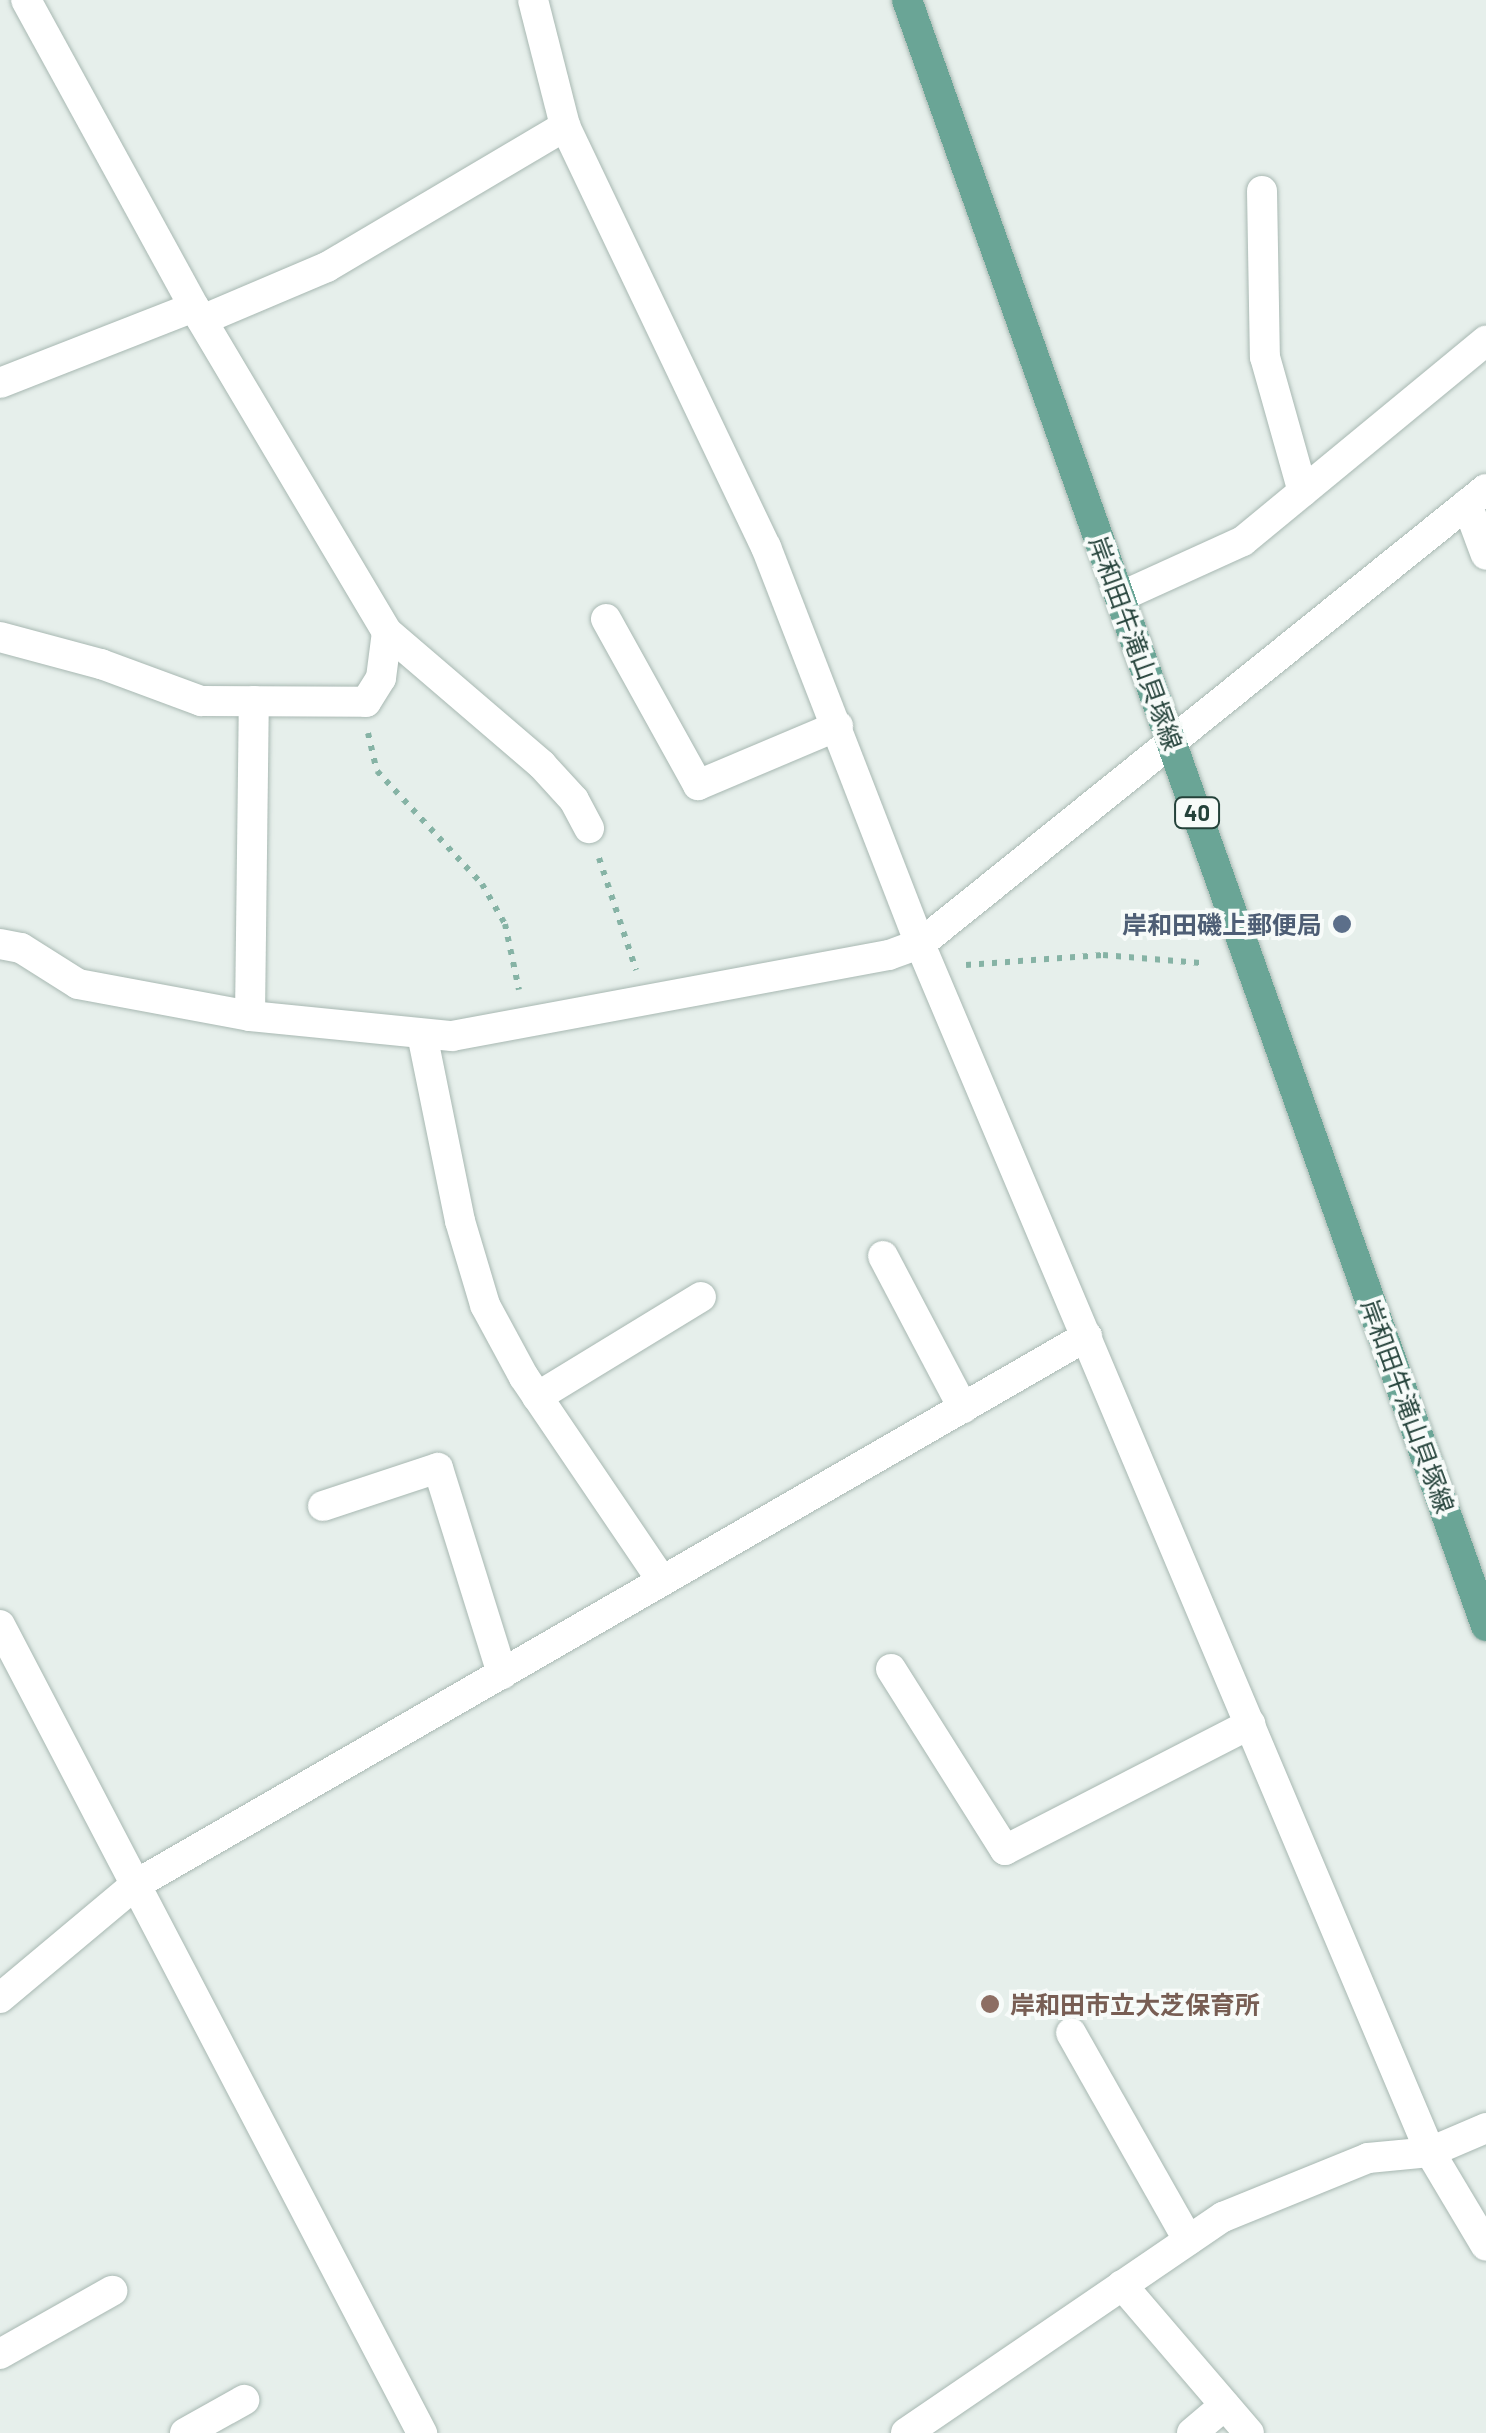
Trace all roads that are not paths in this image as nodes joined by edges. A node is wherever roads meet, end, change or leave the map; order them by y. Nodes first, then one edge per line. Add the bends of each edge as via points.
1 (26, 0) edge
2 (533, 0) edge
3 (907, 0) edge
4 (565, 126) junction
5 (1262, 191) dead end
6 (198, 314) junction
7 (1486, 341) edge
8 (0, 383) edge
9 (1303, 492) junction
10 (1477, 497) edge
11 (1486, 555) edge
12 (1120, 597) junction
13 (606, 619) dead end
14 (387, 632) junction
15 (0, 638) edge
16 (254, 701) junction
17 (838, 726) junction
18 (1170, 738) junction
19 (589, 828) road end
20 (0, 944) edge
21 (925, 956) junction
22 (250, 1016) junction
23 (422, 1034) junction
24 (883, 1256) dead end
25 (701, 1297) dead end
26 (1087, 1336) junction
27 (538, 1397) junction
28 (963, 1408) junction
29 (323, 1506) dead end
30 (662, 1582) junction
31 (0, 1625) edge
32 (1486, 1626) edge
33 (891, 1669) dead end
34 (502, 1674) junction
35 (1250, 1724) junction
36 (136, 1885) junction
37 (0, 1998) edge
38 (1071, 2032) dead end
39 (1486, 2128) edge
40 (1430, 2152) junction
41 (1188, 2240) junction
42 (1486, 2246) edge
43 (1122, 2285) junction
44 (112, 2291) dead end
45 (0, 2354) edge
46 (244, 2400) dead end
47 (1226, 2405) junction
48 (185, 2433) edge
49 (422, 2433) edge
50 (906, 2433) edge
51 (1192, 2433) edge
52 (1250, 2433) edge

1 - 6 street
2 - 4 street
3 - 12 main road, 岸和田牛滝山貝塚線 / 40
4 - 6 street via 327,267
4 - 17 street via 766,547
5 - 9 street via 1266,357
6 - 8 street
6 - 14 street
7 - 9 street
9 - 12 street via 1243,542
10 - 11 street
10 - 18 street
12 - 18 main road, 岸和田牛滝山貝塚線 / 40
13 - 17 street via 698,785
14 - 16 street via 381,678 366,702
14 - 19 street via 542,765
15 - 16 street via 101,664 200,701
16 - 22 street
17 - 21 street
18 - 21 street
18 - 32 main road, 岸和田牛滝山貝塚線 / 40
20 - 22 street via 21,948 78,984
21 - 23 street via 645,997 526,1024
21 - 26 street
22 - 23 street
23 - 27 street via 460,1221 485,1305
24 - 28 street
25 - 27 street
26 - 28 street
26 - 35 street
27 - 30 street
28 - 30 street
29 - 34 street via 438,1468
30 - 34 street
31 - 36 street
33 - 35 street via 1005,1850
34 - 36 street
35 - 40 street
36 - 37 street
36 - 49 street
38 - 41 street
39 - 40 street
40 - 41 street via 1368,2158 1223,2217
40 - 42 street
41 - 43 street
43 - 47 street
43 - 50 street
44 - 45 street
46 - 48 street
47 - 51 street
47 - 52 street

